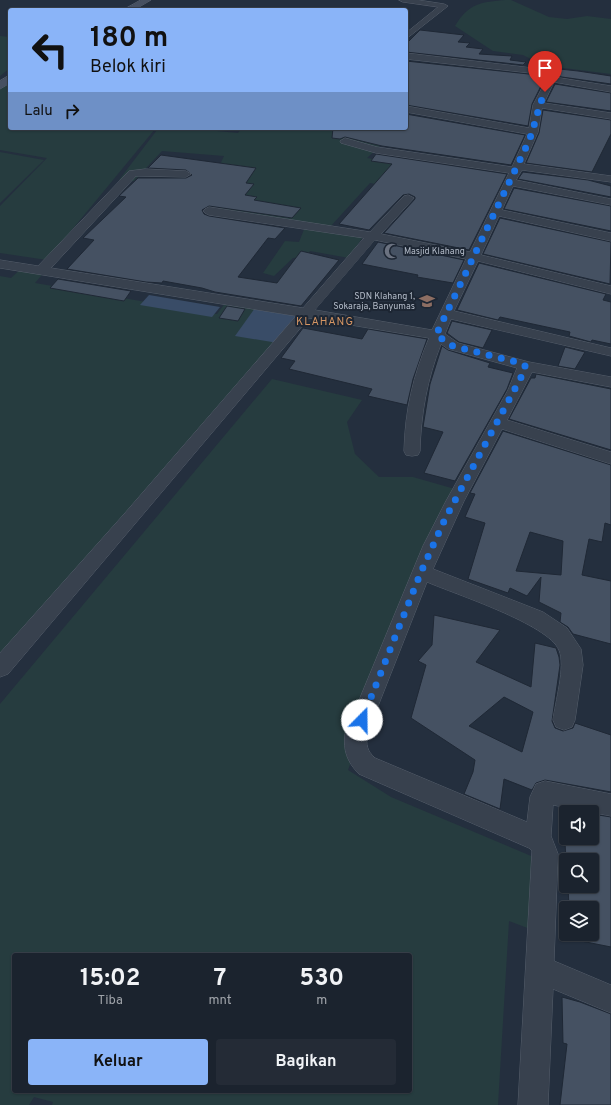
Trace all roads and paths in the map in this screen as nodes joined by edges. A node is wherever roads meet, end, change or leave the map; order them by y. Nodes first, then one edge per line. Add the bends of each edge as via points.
1 (147, 0) edge
2 (403, 0) edge
3 (131, 8) edge
4 (408, 35) edge
5 (408, 56) edge
6 (551, 79) junction
7 (8, 80) edge
8 (0, 86) edge
9 (610, 89) edge
10 (538, 105) junction
11 (408, 109) edge
12 (587, 112) junction
13 (611, 116) edge
14 (533, 132) junction
15 (345, 141) dead end
16 (516, 169) junction
17 (186, 174) dead end
18 (611, 180) edge
19 (509, 182) junction
20 (408, 198) dead end
21 (611, 202) edge
22 (210, 211) dead end
23 (495, 212) junction
24 (373, 236) junction
25 (611, 237) edge
26 (475, 257) junction
27 (0, 264) edge
28 (42, 270) junction
29 (611, 290) edge
30 (306, 313) junction
31 (447, 314) junction
32 (436, 335) junction
33 (611, 352) edge
34 (525, 366) junction
35 (611, 382) edge
36 (499, 423) junction
37 (412, 451) dead end
38 (611, 458) edge
39 (421, 572) junction
40 (0, 668) edge
41 (564, 720) dead end
42 (611, 805) edge
43 (538, 839) junction
44 (541, 970) junction
45 (611, 999) edge
46 (533, 1105) edge

1 - 3 street
2 - 4 street via 444,6
5 - 6 street via 535,70
6 - 9 street
6 - 10 street
7 - 8 street
9 - 12 street
10 - 12 street
10 - 14 street
11 - 14 street
12 - 13 street
14 - 16 street
15 - 16 street via 376,150
16 - 18 street
16 - 19 street
17 - 28 street via 133,173
19 - 21 street
19 - 23 street
20 - 24 street
22 - 24 street
23 - 25 street
23 - 26 street
24 - 26 street
24 - 30 street
26 - 29 street
26 - 31 street
27 - 28 street
28 - 30 street
30 - 32 street
30 - 40 street
31 - 32 street
31 - 33 street
32 - 34 street via 453,346
32 - 37 street via 414,406
34 - 35 street
34 - 36 street
36 - 38 street
36 - 39 street via 467,477
39 - 41 street via 536,618 560,634 570,649 572,665
39 - 43 street via 356,734 354,747 358,758 367,766
42 - 43 street via 545,792 542,797
43 - 44 street via 545,854
44 - 45 street
44 - 46 street

